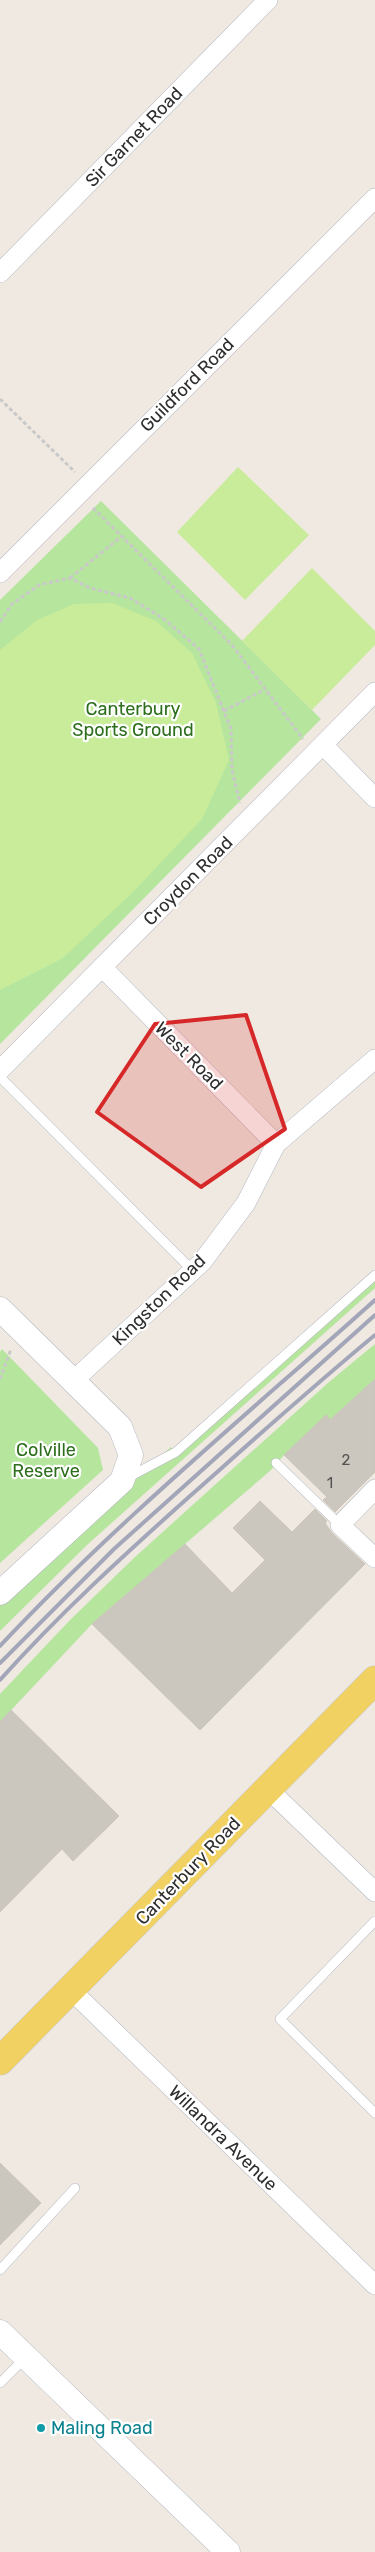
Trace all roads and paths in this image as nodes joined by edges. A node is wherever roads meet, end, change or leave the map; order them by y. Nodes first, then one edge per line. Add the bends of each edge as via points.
1 (268, 0) edge
2 (375, 198) edge
3 (0, 273) edge
4 (0, 400) edge
5 (88, 485) junction
6 (122, 536) junction
7 (0, 573) edge
8 (70, 578) junction
9 (0, 622) edge
10 (265, 689) junction
11 (375, 692) edge
12 (224, 711) junction
13 (322, 745) junction
14 (375, 798) edge
15 (246, 823) junction
16 (102, 968) junction
17 (375, 1059) edge
18 (0, 1070) edge
19 (0, 1077) edge
20 (276, 1144) junction
21 (193, 1270) junction
22 (375, 1275) edge
23 (0, 1309) edge
24 (18, 1327) junction
25 (0, 1379) edge
26 (73, 1381) junction
27 (276, 1463) dead end
28 (122, 1481) junction
29 (375, 1489) edge
30 (340, 1524) junction
31 (375, 1558) edge
32 (0, 1593) edge
33 (375, 1680) edge
34 (268, 1789) junction
35 (375, 1892) edge
36 (375, 1921) edge
37 (71, 1990) junction
38 (0, 2061) edge
39 (375, 2113) edge
40 (75, 2188) dead end
41 (0, 2270) edge
42 (375, 2286) edge
43 (0, 2332) edge
44 (26, 2357) junction
45 (0, 2383) edge
46 (228, 2552) edge

1 - 3 street, Sir Garnet Road
2 - 5 street, Guildford Road
4 - 5 path
5 - 6 path via 93,510
5 - 7 street, Guildford Road
6 - 8 path
6 - 10 path via 232,645
8 - 9 path via 39,586 12,604
8 - 12 path via 90,588 130,598 164,619 199,649
10 - 12 path
10 - 13 path via 302,738
11 - 13 street, Croydon Road
12 - 15 path via 231,729 232,770
13 - 14 street
13 - 15 street, Croydon Road
15 - 16 street, Croydon Road
16 - 18 street, Croydon Road
16 - 20 street, West Road
17 - 20 street, Kingston Road
19 - 21 lane
20 - 21 street, Kingston Road via 246,1203
21 - 26 street, Kingston Road
22 - 28 lane via 176,1452
23 - 24 street
24 - 25 path
24 - 26 street
26 - 28 street via 120,1427 131,1455
27 - 30 lane
28 - 32 street
29 - 30 street
30 - 31 street
33 - 34 main road, Canterbury Road
34 - 35 street
34 - 37 main road, Canterbury Road
36 - 39 lane via 280,2019
37 - 38 main road, Canterbury Road
37 - 42 street, Willandra Avenue
40 - 41 lane
43 - 44 street
44 - 45 lane
44 - 46 street

